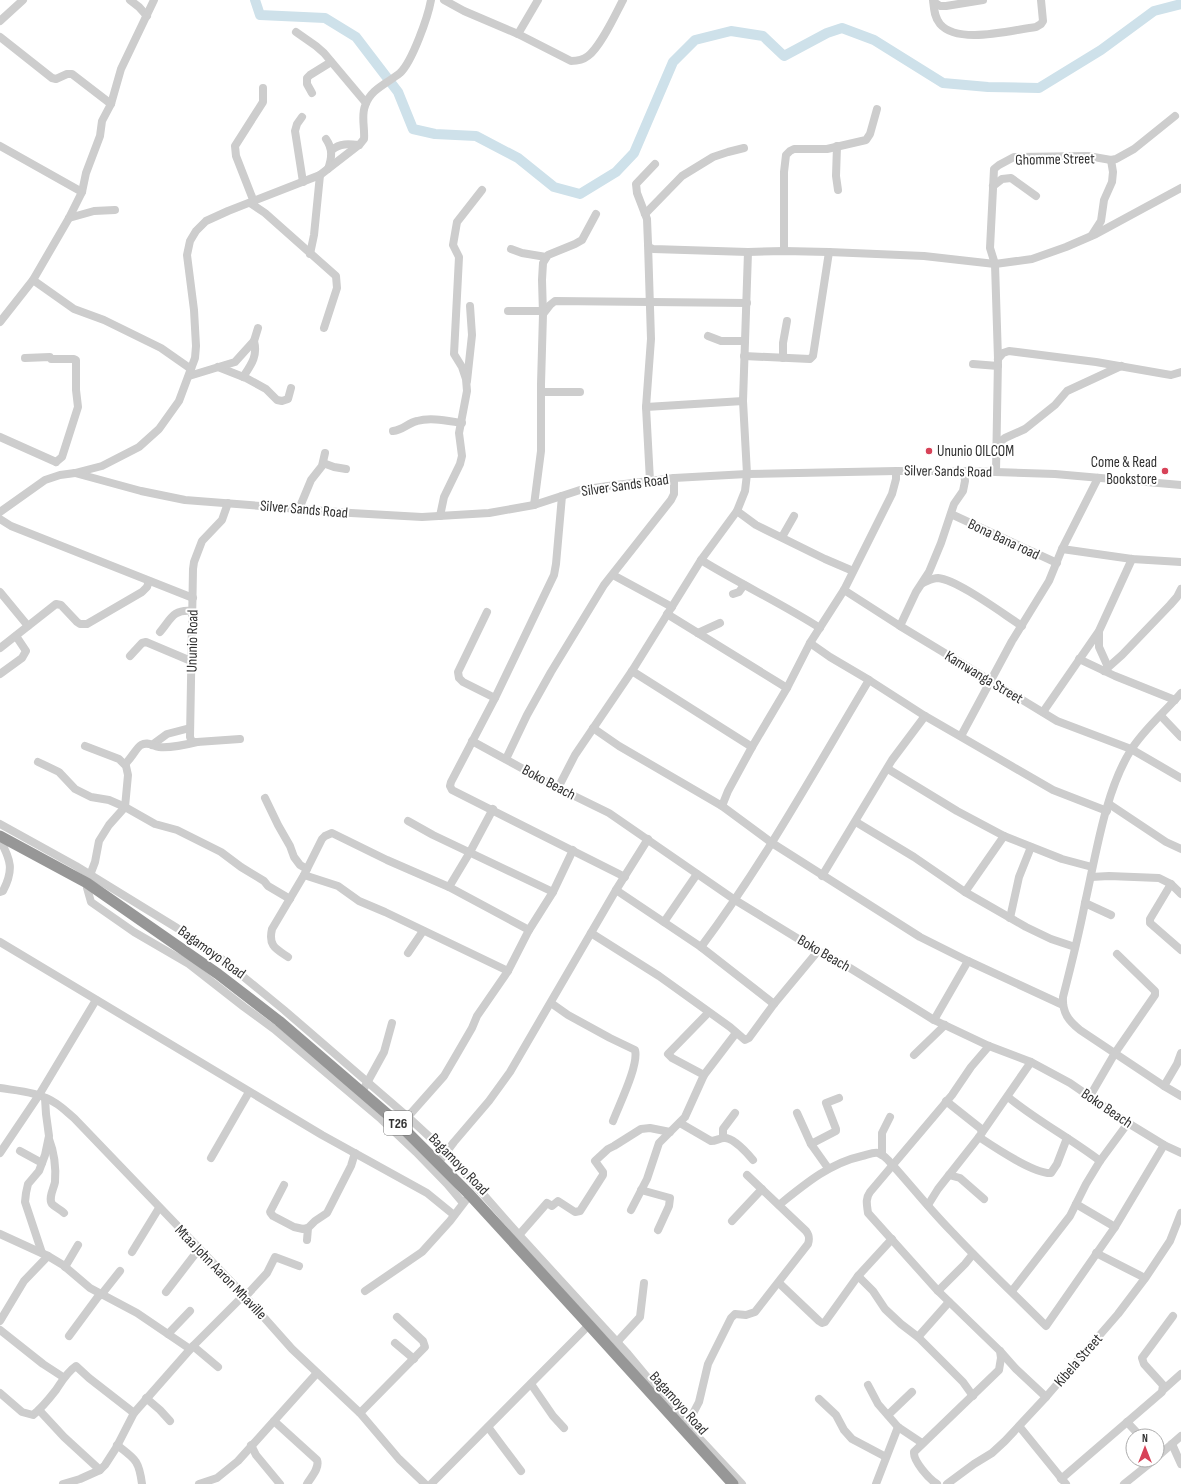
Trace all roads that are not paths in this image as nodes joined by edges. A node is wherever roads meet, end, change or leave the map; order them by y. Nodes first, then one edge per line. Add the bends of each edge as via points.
1 (23, 0) edge
2 (130, 0) edge
3 (154, 0) edge
4 (431, 0) edge
5 (444, 0) edge
6 (538, 0) edge
7 (623, 0) edge
8 (983, 0) edge
9 (1041, 0) edge
10 (933, 1) edge
11 (147, 16) junction
12 (0, 21) edge
13 (296, 32) dead end
14 (518, 34) junction
15 (0, 37) edge
16 (331, 62) junction
17 (263, 88) dead end
18 (312, 93) dead end
19 (366, 103) junction
20 (111, 104) junction
21 (876, 109) dead end
22 (1177, 116) edge
23 (302, 117) dead end
24 (326, 139) dead end
25 (359, 145) junction
26 (0, 146) edge
27 (837, 146) junction
28 (744, 148) dead end
29 (332, 150) junction
30 (1111, 160) junction
31 (655, 164) dead end
32 (328, 169) junction
33 (320, 174) junction
34 (302, 182) junction
35 (993, 186) junction
36 (1181, 188) edge
37 (482, 190) dead end
38 (838, 190) dead end
39 (82, 192) junction
40 (1036, 196) dead end
41 (252, 202) junction
42 (116, 210) dead end
43 (596, 214) dead end
44 (645, 214) junction
45 (69, 218) junction
46 (1092, 236) junction
47 (648, 244) junction
48 (511, 249) dead end
49 (784, 250) junction
50 (748, 252) junction
51 (829, 252) junction
52 (310, 254) junction
53 (546, 257) junction
54 (995, 264) junction
55 (33, 280) junction
56 (649, 302) junction
57 (747, 303) junction
58 (470, 306) dead end
59 (508, 311) dead end
60 (543, 312) junction
61 (788, 320) dead end
62 (0, 322) edge
63 (258, 328) dead end
64 (324, 328) dead end
65 (708, 336) dead end
66 (254, 341) junction
67 (745, 341) junction
68 (744, 356) junction
69 (26, 358) dead end
70 (783, 358) junction
71 (998, 363) junction
72 (973, 364) dead end
73 (1121, 366) junction
74 (218, 367) junction
75 (190, 372) junction
76 (1181, 372) edge
77 (243, 377) junction
78 (467, 387) junction
79 (291, 388) dead end
80 (541, 392) junction
81 (580, 392) dead end
82 (743, 401) junction
83 (646, 407) junction
84 (462, 423) junction
85 (393, 431) dead end
86 (0, 437) edge
87 (997, 444) junction
88 (325, 453) dead end
89 (56, 462) junction
90 (323, 463) junction
91 (346, 469) dead end
92 (896, 471) junction
93 (964, 471) junction
94 (996, 472) junction
95 (75, 473) junction
96 (747, 474) junction
97 (60, 475) junction
98 (674, 478) junction
99 (1098, 478) junction
100 (650, 481) junction
101 (1181, 484) edge
102 (562, 496) junction
103 (228, 503) junction
104 (534, 505) junction
105 (299, 509) junction
106 (737, 511) junction
107 (0, 512) edge
108 (951, 514) junction
109 (440, 516) junction
110 (794, 516) dead end
111 (0, 519) edge
112 (782, 537) junction
113 (1062, 549) junction
114 (1132, 559) junction
115 (701, 560) junction
116 (1181, 562) edge
117 (1057, 563) junction
118 (930, 569) junction
119 (853, 571) junction
120 (613, 575) junction
121 (938, 578) junction
122 (149, 581) junction
123 (923, 582) junction
124 (744, 585) junction
125 (1181, 589) edge
126 (844, 590) junction
127 (0, 592) edge
128 (733, 594) dead end
129 (193, 598) junction
130 (192, 611) junction
131 (669, 611) junction
132 (487, 612) dead end
133 (720, 623) dead end
134 (28, 626) junction
135 (900, 626) junction
136 (1022, 626) junction
137 (820, 628) junction
138 (1100, 631) junction
139 (160, 632) dead end
140 (698, 633) junction
141 (16, 636) junction
142 (810, 643) junction
143 (0, 648) edge
144 (130, 656) dead end
145 (1079, 659) junction
146 (192, 661) junction
147 (1106, 669) junction
148 (632, 671) junction
149 (0, 674) edge
150 (869, 680) junction
151 (991, 681) junction
152 (787, 688) junction
153 (1181, 693) edge
154 (495, 698) junction
155 (1175, 700) junction
156 (1043, 712) junction
157 (925, 716) junction
158 (1161, 716) junction
159 (190, 728) junction
160 (593, 728) junction
161 (961, 736) junction
162 (1181, 737) edge
163 (240, 739) dead end
164 (197, 742) junction
165 (472, 742) junction
166 (152, 745) junction
167 (85, 746) dead end
168 (752, 747) junction
169 (1131, 749) junction
170 (506, 759) junction
171 (38, 762) dead end
172 (125, 764) junction
173 (888, 769) junction
174 (1181, 778) edge
175 (558, 788) junction
176 (265, 798) dead end
177 (722, 806) junction
178 (125, 807) junction
179 (1108, 807) junction
180 (493, 809) junction
181 (408, 821) dead end
182 (856, 822) junction
183 (0, 824) edge
184 (0, 836) edge
185 (1004, 836) junction
186 (648, 839) junction
187 (0, 840) edge
188 (772, 843) junction
189 (1031, 847) junction
190 (1181, 849) edge
191 (573, 850) junction
192 (470, 852) junction
193 (1092, 867) junction
194 (305, 872) junction
195 (697, 874) junction
196 (625, 876) junction
197 (822, 876) junction
198 (1091, 877) junction
199 (88, 879) junction
200 (1171, 884) junction
201 (449, 887) junction
202 (616, 890) junction
203 (0, 892) edge
204 (553, 892) junction
205 (965, 892) junction
206 (1181, 894) edge
207 (290, 899) junction
208 (735, 900) junction
209 (1085, 903) junction
210 (1111, 914) dead end
211 (1010, 918) junction
212 (664, 922) junction
213 (529, 930) junction
214 (423, 931) junction
215 (592, 933) junction
216 (0, 942) edge
217 (700, 947) junction
218 (1075, 947) junction
219 (1181, 950) edge
220 (818, 951) junction
221 (408, 953) dead end
222 (1117, 954) dead end
223 (288, 957) dead end
224 (968, 962) junction
225 (508, 971) junction
226 (216, 978) junction
227 (96, 1000) junction
228 (551, 1003) junction
229 (774, 1004) junction
230 (1063, 1005) junction
231 (708, 1012) junction
232 (934, 1020) junction
233 (392, 1023) dead end
234 (945, 1025) junction
235 (736, 1033) junction
236 (990, 1046) junction
237 (1115, 1053) junction
238 (1181, 1053) edge
239 (914, 1055) dead end
240 (1031, 1062) junction
241 (704, 1075) junction
242 (368, 1082) junction
243 (1164, 1086) junction
244 (0, 1088) edge
245 (249, 1092) junction
246 (362, 1092) junction
247 (1090, 1096) junction
248 (1181, 1096) edge
249 (42, 1097) junction
250 (1008, 1097) junction
251 (839, 1098) dead end
252 (946, 1101) junction
253 (735, 1113) dead end
254 (797, 1114) dead end
255 (408, 1117) junction
256 (890, 1117) dead end
257 (613, 1121) dead end
258 (680, 1123) junction
259 (1128, 1123) junction
260 (400, 1125) junction
261 (670, 1132) junction
262 (981, 1135) junction
263 (49, 1138) junction
264 (723, 1138) junction
265 (1067, 1138) junction
266 (811, 1144) junction
267 (1164, 1145) junction
268 (20, 1151) dead end
269 (0, 1153) edge
270 (355, 1153) junction
271 (447, 1153) junction
272 (1181, 1153) edge
273 (882, 1155) junction
274 (211, 1158) dead end
275 (753, 1160) dead end
276 (1100, 1162) junction
277 (42, 1163) junction
278 (438, 1163) junction
279 (892, 1165) junction
280 (828, 1168) junction
281 (747, 1175) dead end
282 (949, 1175) junction
283 (284, 1185) dead end
284 (762, 1189) junction
285 (641, 1190) junction
286 (984, 1198) dead end
287 (466, 1199) junction
288 (1076, 1204) junction
289 (779, 1205) junction
290 (928, 1205) junction
291 (159, 1208) junction
292 (631, 1210) dead end
293 (64, 1213) dead end
294 (1181, 1213) edge
295 (454, 1215) junction
296 (732, 1220) dead end
297 (1115, 1227) junction
298 (308, 1228) junction
299 (658, 1230) dead end
300 (0, 1234) edge
301 (519, 1235) junction
302 (892, 1239) junction
303 (307, 1240) dead end
304 (78, 1245) dead end
305 (199, 1249) junction
306 (132, 1252) dead end
307 (1096, 1253) junction
308 (45, 1254) junction
309 (973, 1254) junction
310 (300, 1266) dead end
311 (65, 1267) junction
312 (120, 1271) dead end
313 (858, 1276) junction
314 (1145, 1278) junction
315 (644, 1283) dead end
316 (779, 1283) junction
317 (365, 1291) dead end
318 (938, 1291) junction
319 (1012, 1291) junction
320 (166, 1292) dead end
321 (100, 1295) junction
322 (244, 1296) junction
323 (949, 1302) junction
324 (190, 1311) dead end
325 (1173, 1316) dead end
326 (397, 1317) dead end
327 (0, 1321) edge
328 (589, 1325) junction
329 (0, 1330) edge
330 (168, 1334) junction
331 (69, 1336) dead end
332 (918, 1337) junction
333 (617, 1342) junction
334 (395, 1343) dead end
335 (192, 1347) junction
336 (1000, 1351) junction
337 (414, 1359) junction
338 (218, 1367) dead end
339 (1016, 1369) junction
340 (999, 1370) junction
341 (317, 1373) junction
342 (1181, 1374) edge
343 (64, 1377) junction
344 (531, 1384) junction
345 (868, 1385) dead end
346 (1164, 1390) junction
347 (912, 1392) dead end
348 (0, 1393) edge
349 (973, 1396) junction
350 (1046, 1397) junction
351 (146, 1398) junction
352 (819, 1399) dead end
353 (40, 1410) junction
354 (134, 1413) junction
355 (360, 1413) junction
356 (888, 1415) junction
357 (170, 1421) dead end
358 (274, 1421) junction
359 (1127, 1422) junction
360 (687, 1425) junction
361 (1019, 1426) junction
362 (488, 1427) junction
363 (898, 1427) junction
364 (564, 1428) dead end
365 (1133, 1428) edge
366 (1181, 1436) edge
367 (922, 1443) junction
368 (1172, 1444) junction
369 (117, 1445) junction
370 (251, 1445) junction
371 (1165, 1450) edge
372 (886, 1457) junction
373 (1181, 1464) edge
374 (1144, 1468) edge
375 (100, 1470) junction
376 (521, 1471) dead end
377 (1064, 1481) edge
378 (64, 1484) edge
379 (142, 1484) edge
380 (200, 1484) edge
381 (280, 1484) edge
382 (307, 1484) edge
383 (425, 1484) edge
384 (431, 1484) edge
385 (733, 1484) edge
386 (742, 1484) edge
387 (876, 1484) edge
388 (937, 1484) edge
389 (947, 1484) edge
390 (1124, 1484) edge

1 - 12 street
2 - 11 street
3 - 11 street
4 - 19 street via 423,29 406,65 369,96
5 - 14 street
6 - 14 street
7 - 14 street via 597,46 588,56 578,61 571,61
8 - 10 street via 946,6 940,6
9 - 10 street via 1043,21 1036,27 971,35 957,34 946,29 937,19
11 - 20 street via 121,69
13 - 16 street via 316,46
15 - 20 street via 52,78 72,74
16 - 18 street via 307,78
16 - 19 street
17 - 41 street via 263,102 235,146
19 - 25 street via 363,118 364,139
20 - 39 street via 102,121 100,136 86,173
21 - 27 street via 866,140
22 - 30 street, Ghomme Street via 1134,149
23 - 34 street via 295,131
24 - 29 street
25 - 29 street via 345,144
25 - 32 street
26 - 39 street
27 - 38 street
27 - 49 street via 827,149 794,149 786,155
28 - 44 street via 713,157 682,176
29 - 32 street
30 - 35 street, Ghomme Street via 1088,156 1014,157 996,167 993,173
30 - 46 street via 1112,182 1104,200 1101,221
31 - 44 street via 636,184
32 - 33 street
33 - 34 street
33 - 52 street
34 - 41 street
35 - 40 street via 1007,177
35 - 54 street, Ghomme Street via 990,248
36 - 46 street
37 - 78 street via 457,222 453,244 459,258 454,354 462,368
39 - 45 street
41 - 52 street
41 - 75 street via 206,221 190,241 187,255 196,346
42 - 45 street via 94,211
43 - 53 street via 582,240
44 - 47 street
45 - 55 street
46 - 54 street via 1032,259
47 - 50 street via 653,248
47 - 56 street
48 - 53 street
49 - 50 street
49 - 51 street
50 - 57 street
51 - 54 street via 924,256
51 - 70 street via 813,356 810,359
52 - 64 street via 336,276 337,281
53 - 60 street via 542,280
54 - 71 street, Ghomme Street
55 - 62 street
55 - 75 street via 74,309 104,320 161,348
56 - 57 street
56 - 60 street via 555,301
56 - 83 street via 651,339
57 - 67 street
58 - 78 street via 472,335
59 - 60 street
60 - 80 street
61 - 70 street
63 - 66 street
65 - 67 street via 721,341
66 - 74 street via 235,362
66 - 77 street via 254,359
67 - 68 street
68 - 70 street
68 - 82 street
69 - 89 street via 76,360 78,407 62,457
71 - 72 street
71 - 73 street via 1003,353 1009,351
71 - 87 street, Ghomme Street
73 - 76 street via 1171,375
73 - 87 street via 1067,391 1055,405 1025,429
74 - 75 street
74 - 77 street
75 - 95 street via 179,401 159,429 139,447 102,466
77 - 79 street via 266,389 277,400 288,399
78 - 84 street
80 - 81 street
80 - 104 street via 541,451
82 - 83 street
82 - 96 street
83 - 100 street
84 - 85 street via 419,420
84 - 109 street via 459,434 462,456 444,497
86 - 89 street
87 - 94 street, Ghomme Street
88 - 90 street
89 - 97 street
90 - 91 street
90 - 105 street
92 - 93 street, Silver Sands Road
92 - 96 street, Silver Sands Road
92 - 119 street via 892,494
93 - 94 street, Silver Sands Road
93 - 108 street via 963,491 956,500
94 - 99 street, Silver Sands Road
95 - 97 street
95 - 103 street, Silver Sands Road via 185,500
96 - 98 street, Silver Sands Road
96 - 106 street via 745,491
97 - 107 street via 45,480
98 - 100 street, Silver Sands Road
98 - 120 street via 674,494 671,500
99 - 101 street, Silver Sands Road
99 - 113 street
100 - 102 street, Silver Sands Road via 580,490
102 - 104 street, Silver Sands Road
102 - 154 street via 554,575
103 - 105 street, Silver Sands Road
103 - 129 street, Ununio Road via 222,520 202,541 194,562
104 - 109 street, Silver Sands Road via 489,513
105 - 109 street, Silver Sands Road
106 - 112 street via 756,525
106 - 115 street
108 - 117 street, Bona Bana road
108 - 118 street
110 - 112 street
111 - 122 street via 11,526
112 - 119 street
113 - 114 street
113 - 117 street
114 - 116 street
114 - 138 street
115 - 124 street
115 - 131 street
117 - 136 street
118 - 121 street
118 - 123 street
119 - 126 street
120 - 131 street
120 - 170 street via 604,585 551,672
121 - 123 street
121 - 136 street via 962,587
122 - 129 street
122 - 134 street via 142,592 87,624 77,622 59,604
123 - 135 street
124 - 128 street via 738,593
124 - 137 street
125 - 147 street via 1170,605
126 - 135 street, Kamwanga Street
126 - 137 street
127 - 134 street
129 - 130 street, Ununio Road
130 - 139 street via 179,611
130 - 146 street, Ununio Road
131 - 140 street
131 - 148 street
132 - 154 street via 458,675 463,682
133 - 140 street
134 - 141 street
135 - 151 street, Kamwanga Street
136 - 151 street
137 - 142 street
138 - 145 street
138 - 147 street via 1099,647
140 - 152 street
141 - 143 street
141 - 149 street via 26,652
142 - 150 street
142 - 152 street
144 - 146 street via 146,642
145 - 147 street
145 - 156 street
146 - 159 street, Ununio Road
147 - 155 street via 1115,676
148 - 160 street
148 - 168 street
150 - 157 street
150 - 188 street
151 - 156 street, Kamwanga Street
151 - 161 street
152 - 168 street
153 - 155 street
154 - 165 street
155 - 158 street
156 - 169 street, Kamwanga Street via 1057,721
157 - 161 street
157 - 173 street
158 - 162 street
158 - 169 street
159 - 164 street, Ununio Road via 191,740
159 - 166 street via 167,734
160 - 175 street
160 - 177 street
161 - 179 street via 1053,790
163 - 164 street
164 - 166 street via 170,747
165 - 170 street, Boko Beach
165 - 180 street via 450,786 452,790
166 - 172 street via 147,743 140,746
167 - 172 street via 119,759
168 - 177 street
169 - 174 street, Kamwanga Street
169 - 179 street via 1122,765
170 - 175 street, Boko Beach
171 - 178 street via 59,772 75,789 91,797 109,800
172 - 178 street via 128,770
173 - 182 street
173 - 185 street
175 - 186 street, Boko Beach via 609,813
176 - 194 street via 294,857
177 - 188 street
178 - 199 street via 99,841
178 - 207 street via 155,824 178,830 221,852
179 - 190 street
179 - 193 street
180 - 191 street
180 - 192 street
181 - 192 street
182 - 197 street
182 - 205 street
183 - 199 street
184 - 199 highway, Bagamoyo Road / T26
185 - 189 street
185 - 205 street
186 - 195 street, Boko Beach
186 - 196 street
187 - 203 street via 10,864 10,872 5,887
188 - 197 street
188 - 208 street
189 - 193 street
189 - 211 street via 1019,877
191 - 196 street
191 - 204 street
192 - 201 street
192 - 204 street
193 - 198 street
194 - 201 street via 322,838 332,833
194 - 207 street
194 - 214 street via 338,886 359,901
195 - 208 street, Boko Beach
195 - 212 street
196 - 202 street
197 - 224 street
198 - 200 street via 1150,877
198 - 209 street
199 - 226 highway, Bagamoyo Road / T26
199 - 242 street via 177,928 223,960
200 - 206 street
200 - 219 street via 1150,923
201 - 213 street
202 - 212 street
202 - 215 street
204 - 213 street
205 - 211 street
207 - 223 street via 270,935 273,946
208 - 217 street
208 - 220 street, Boko Beach
209 - 210 street
209 - 218 street
211 - 218 street via 1051,939
212 - 217 street
213 - 225 street
214 - 221 street
214 - 225 street
215 - 228 street
215 - 231 street via 659,976
216 - 227 street
217 - 229 street
218 - 230 street
220 - 229 street
220 - 232 street, Boko Beach
222 - 237 street via 1155,995
224 - 230 street
224 - 232 street
225 - 255 street via 477,1016 444,1076
226 - 246 highway, Bagamoyo Road / T26 via 279,1021
226 - 287 street via 244,1007 274,1028 381,1119 447,1184
227 - 245 street
227 - 249 street
228 - 257 street via 635,1050 635,1061 629,1081
228 - 271 street via 510,1072
229 - 235 street via 748,1039
230 - 237 street via 1069,1021
231 - 235 street
231 - 241 street via 668,1054
232 - 234 street, Boko Beach
233 - 242 street via 384,1052
234 - 236 street, Boko Beach
234 - 239 street
235 - 241 street
236 - 240 street, Boko Beach
236 - 252 street
237 - 243 street
237 - 247 street
238 - 243 street
240 - 247 street, Boko Beach
240 - 250 street
241 - 258 street via 691,1106
242 - 246 street
242 - 255 street
243 - 248 street
244 - 249 street, Mtaa John Aaron Mhaville via 29,1092
245 - 270 street
245 - 274 street
246 - 260 highway, Bagamoyo Road / T26
247 - 259 street, Boko Beach
249 - 263 street
249 - 269 street
249 - 291 street, Mtaa John Aaron Mhaville via 58,1104 74,1118
250 - 262 street
250 - 265 street via 1028,1114
251 - 266 street via 826,1103 836,1131
252 - 262 street via 980,1128
252 - 279 street
253 - 264 street via 723,1129
254 - 266 street
255 - 260 street
255 - 271 street
256 - 273 street via 882,1133
258 - 261 street
258 - 264 street via 711,1141
259 - 267 street, Boko Beach
259 - 276 street
260 - 278 highway, Bagamoyo Road / T26
261 - 285 street via 659,1143
261 - 301 street via 642,1129 608,1149 595,1161 603,1175 580,1211 575,1212 558,1201 552,1206 547,1203
262 - 265 street via 1018,1161 1045,1174 1051,1173 1057,1164
262 - 282 street
263 - 277 street
263 - 293 street via 55,1171 51,1203
264 - 275 street via 740,1147
265 - 276 street
266 - 280 street
267 - 272 street, Boko Beach
267 - 297 street
268 - 277 street
270 - 295 street via 427,1193
270 - 298 street via 327,1213
271 - 278 street
271 - 301 street
273 - 279 street
273 - 280 street via 872,1153 855,1157
276 - 288 street
277 - 308 street via 28,1184 25,1202
278 - 287 highway, Bagamoyo Road / T26
279 - 290 street
279 - 302 street via 866,1199 868,1213
280 - 289 street
281 - 284 street
282 - 286 street via 960,1178
282 - 290 street
283 - 298 street via 270,1212 294,1227
284 - 289 street
284 - 296 street
285 - 292 street
285 - 299 street via 670,1198
287 - 295 street
287 - 328 highway, Bagamoyo Road / T26
288 - 297 street
288 - 319 street via 1058,1234
289 - 316 street via 809,1235 808,1244
290 - 309 street
291 - 305 street, Mtaa John Aaron Mhaville
291 - 306 street
294 - 314 street, Kibela Street via 1170,1241
295 - 317 street via 422,1252
297 - 307 street
298 - 303 street
300 - 308 street
301 - 333 street
302 - 313 street
302 - 318 street
304 - 311 street
305 - 320 street
305 - 322 street, Mtaa John Aaron Mhaville
307 - 314 street
307 - 319 street via 1046,1326
308 - 311 street
308 - 327 street via 24,1281
309 - 318 street
309 - 319 street
310 - 322 street via 275,1257 267,1273
311 - 321 street
312 - 321 street
313 - 316 street via 823,1323
313 - 332 street via 885,1309
314 - 350 street, Kibela Street via 1118,1314
315 - 333 street via 640,1317
316 - 360 street via 755,1312 746,1315 735,1314 731,1318 708,1364 699,1402
318 - 323 street
321 - 330 street via 137,1313
321 - 331 street
322 - 335 street
322 - 341 street, Mtaa John Aaron Mhaville
323 - 332 street
323 - 336 street
324 - 330 street
325 - 346 street via 1142,1358 1144,1364 1163,1385
326 - 337 street via 425,1345
328 - 344 street
328 - 385 highway, Bagamoyo Road / T26
329 - 343 street
330 - 335 street
332 - 349 street via 963,1382
333 - 360 street
334 - 337 street
335 - 338 street
335 - 351 street
336 - 339 street
336 - 340 street
337 - 355 street
339 - 340 street
339 - 350 street
340 - 349 street
341 - 355 street, Mtaa John Aaron Mhaville
341 - 358 street
342 - 346 street
343 - 353 street
343 - 354 street via 76,1366
344 - 362 street
344 - 364 street
345 - 356 street via 878,1404
346 - 359 street
347 - 356 street
348 - 353 street via 27,1414 33,1415
349 - 367 street
350 - 361 street, Kibela Street
351 - 354 street
351 - 357 street
352 - 372 street via 836,1415 852,1439
353 - 375 street via 64,1437
354 - 369 street
355 - 383 street, Mtaa John Aaron Mhaville via 399,1459
356 - 363 street
358 - 370 street
358 - 382 street via 317,1460 317,1468
359 - 365 street
359 - 377 street
360 - 386 street
361 - 377 street
361 - 389 street, Kibela Street via 992,1453
362 - 376 street
362 - 384 street
363 - 367 street
363 - 372 street
366 - 368 street
367 - 388 street via 916,1449 914,1458
368 - 371 street
368 - 373 street
369 - 375 street
369 - 379 street via 138,1463
370 - 380 street via 238,1461 217,1478
370 - 381 street
372 - 387 street
374 - 390 street
375 - 378 street

